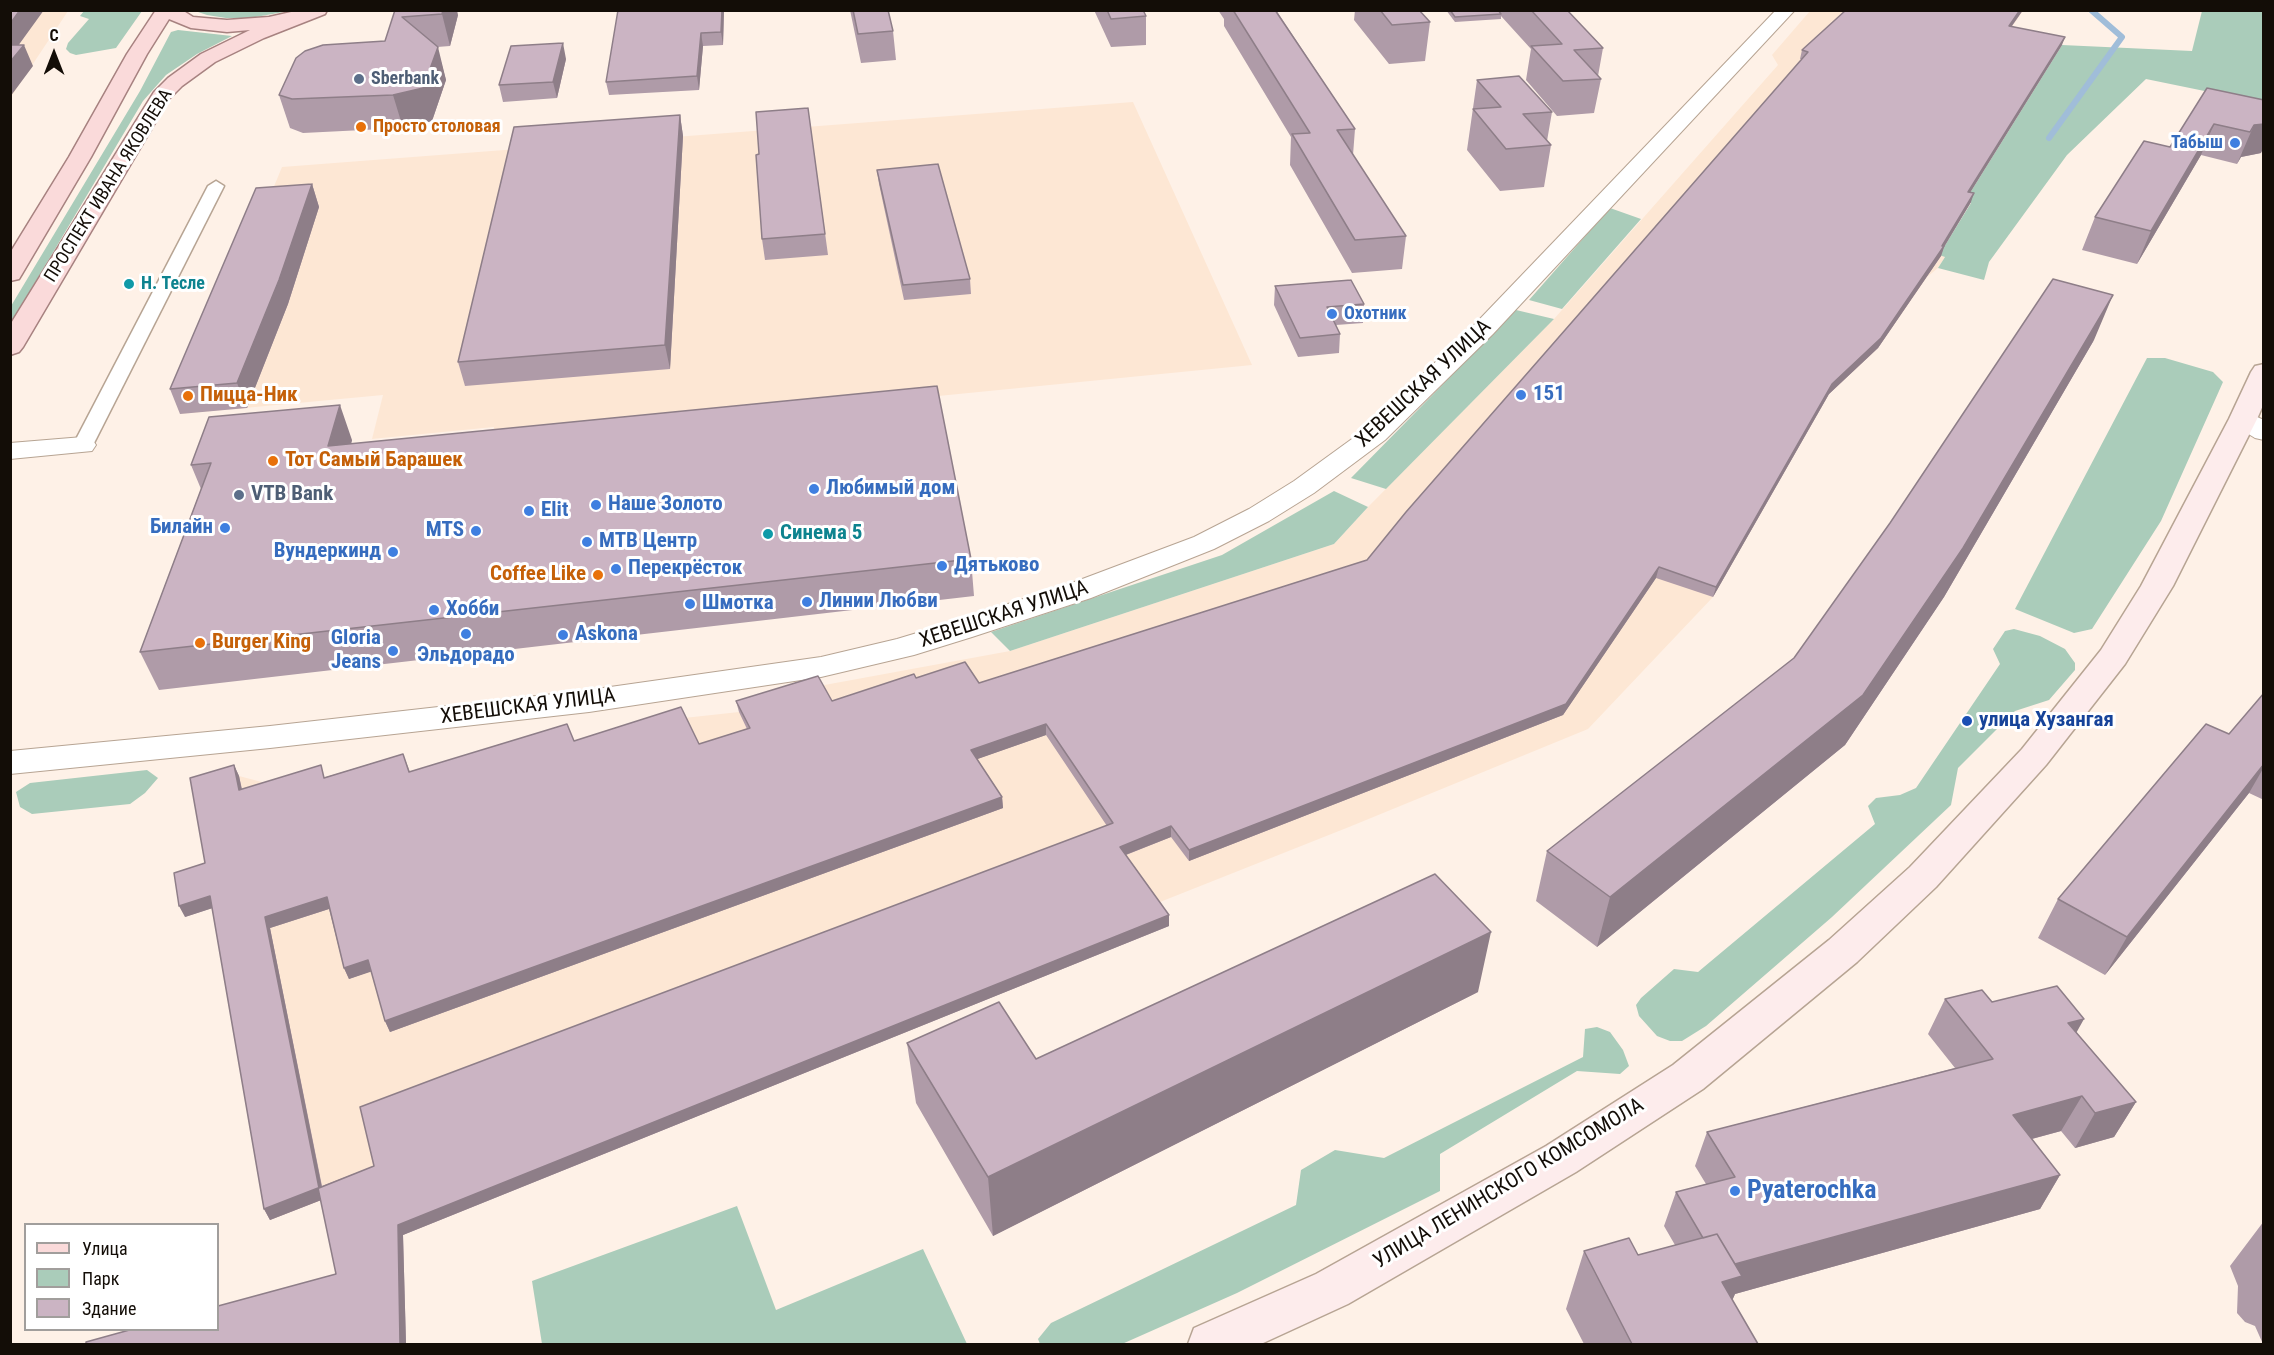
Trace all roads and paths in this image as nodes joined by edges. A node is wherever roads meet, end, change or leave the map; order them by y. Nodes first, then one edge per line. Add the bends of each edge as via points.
1 (166, 10) edge
2 (171, 10) edge
3 (318, 10) edge
4 (1786, 10) edge
5 (295, 19) junction
6 (216, 186) dead end
7 (10, 274) edge
8 (10, 346) edge
9 (2264, 372) edge
10 (2253, 425) edge
11 (83, 445) joint
12 (10, 451) edge
13 (10, 763) edge
14 (1211, 1344) edge

1 - 7 main road, ПРОСПЕКТ ИВАНА ЯКОВЛЕВА
2 - 5 main road via 179,18 208,25
3 - 5 main road
4 - 13 street, ХЕВЕШСКАЯ УЛИЦА via 1484,330 1384,426 1304,487 1204,543 1080,591 961,630 811,669 589,701
5 - 8 main road, ПРОСПЕКТ ИВАНА ЯКОВЛЕВА via 208,58 161,96
6 - 11 street
9 - 10 main road, УЛИЦА ЛЕНИНСКОГО КОМСОМОЛА
10 - 14 main road, УЛИЦА ЛЕНИНСКОГО КОМСОМОЛА via 2113,657 2034,757 1923,877 1843,951 1688,1077 1561,1159 1332,1288
11 - 12 street

